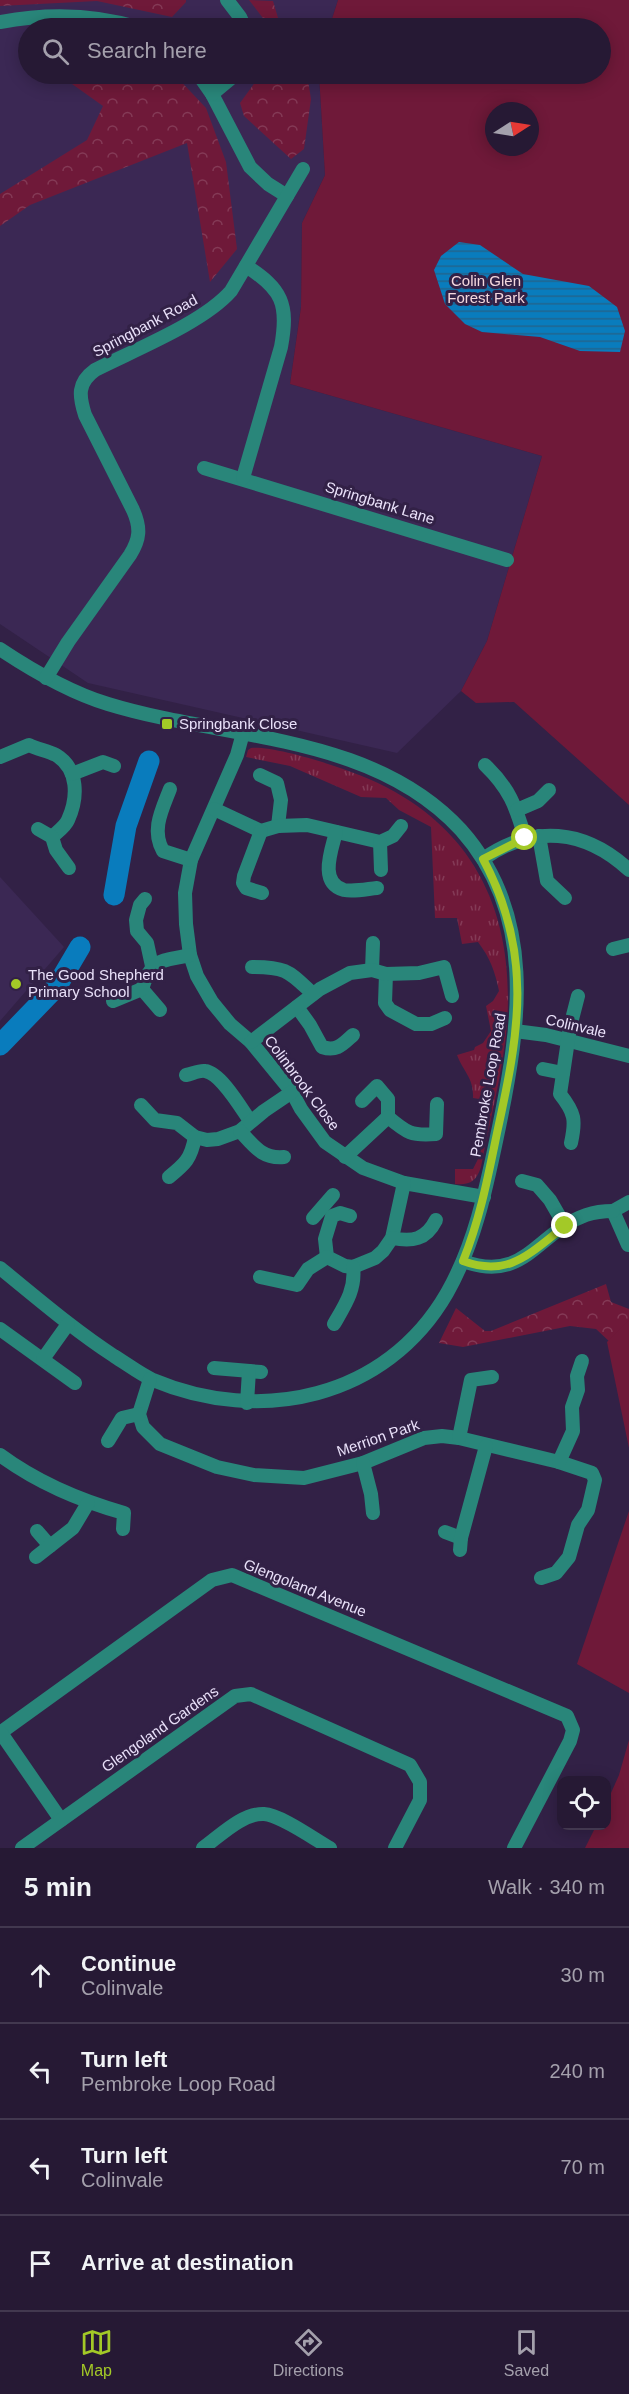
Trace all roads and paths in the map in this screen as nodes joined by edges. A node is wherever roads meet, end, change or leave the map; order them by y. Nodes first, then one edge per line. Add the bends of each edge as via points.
1 (227, 0) edge
2 (27, 18) edge
3 (93, 18) edge
4 (241, 18) edge
5 (18, 19) edge
6 (0, 22) edge
7 (205, 84) edge
8 (224, 84) edge
9 (212, 94) junction
10 (303, 170) dead end
11 (287, 196) junction
12 (246, 266) junction
13 (204, 468) dead end
14 (243, 478) junction
15 (507, 560) dead end
16 (0, 648) edge
17 (46, 678) junction
18 (243, 733) junction
19 (0, 757) edge
20 (484, 765) dead end
21 (114, 766) dead end
22 (72, 774) junction
23 (260, 775) dead end
24 (170, 789) dead end
25 (549, 790) dead end
26 (214, 809) junction
27 (517, 810) junction
28 (278, 826) junction
29 (401, 826) dead end
30 (38, 829) dead end
31 (261, 831) junction
32 (336, 832) junction
33 (52, 837) junction
34 (532, 837) junction
35 (380, 842) junction
36 (483, 859) junction
37 (191, 860) junction
38 (69, 868) dead end
39 (381, 870) dead end
40 (629, 870) edge
41 (377, 888) dead end
42 (262, 893) dead end
43 (565, 898) dead end
44 (145, 899) dead end
45 (373, 943) dead end
46 (629, 945) edge
47 (613, 949) dead end
48 (190, 955) junction
49 (152, 966) junction
50 (252, 967) dead end
51 (372, 970) junction
52 (386, 974) junction
53 (142, 988) junction
54 (314, 994) junction
55 (452, 996) dead end
56 (578, 996) dead end
57 (113, 1001) dead end
58 (297, 1007) junction
59 (160, 1010) dead end
60 (445, 1018) dead end
61 (515, 1031) junction
62 (353, 1035) dead end
63 (251, 1042) junction
64 (568, 1042) junction
65 (629, 1056) edge
66 (543, 1070) dead end
67 (563, 1073) junction
68 (186, 1075) dead end
69 (292, 1092) junction
70 (362, 1101) dead end
71 (437, 1104) dead end
72 (141, 1105) dead end
73 (388, 1117) junction
74 (155, 1120) junction
75 (250, 1122) junction
76 (143, 1129) dead end
77 (240, 1131) junction
78 (195, 1137) junction
79 (571, 1143) dead end
80 (284, 1157) dead end
81 (345, 1157) junction
82 (168, 1177) dead end
83 (522, 1181) dead end
84 (404, 1183) junction
85 (484, 1197) junction
86 (629, 1202) edge
87 (330, 1206) junction
88 (613, 1211) junction
89 (350, 1216) dead end
90 (314, 1218) dead end
91 (436, 1220) dead end
92 (565, 1226) junction
93 (392, 1238) junction
94 (628, 1245) edge
95 (327, 1257) junction
96 (463, 1261) junction
97 (353, 1267) junction
98 (0, 1268) edge
99 (260, 1277) dead end
100 (68, 1324) junction
101 (334, 1324) dead end
102 (0, 1329) edge
103 (43, 1359) junction
104 (582, 1361) dead end
105 (214, 1368) dead end
106 (492, 1377) dead end
107 (150, 1379) junction
108 (75, 1383) dead end
109 (247, 1402) junction
110 (139, 1414) junction
111 (459, 1438) junction
112 (108, 1441) dead end
113 (486, 1446) junction
114 (0, 1455) edge
115 (559, 1462) junction
116 (363, 1463) junction
117 (88, 1503) junction
118 (373, 1512) dead end
119 (123, 1528) dead end
120 (37, 1531) dead end
121 (445, 1532) dead end
122 (50, 1546) junction
123 (36, 1557) dead end
124 (541, 1578) dead end
125 (0, 1733) edge
126 (61, 1820) junction
127 (22, 1848) edge
128 (203, 1848) edge
129 (330, 1848) edge
130 (395, 1848) edge
131 (514, 1848) edge

1 - 4 street
2 - 3 street
5 - 6 street
7 - 9 street
8 - 9 street
9 - 11 street via 250,167
10 - 11 street, Springbank Road
11 - 12 street, Springbank Road
12 - 14 street via 273,285 279,295 284,330
12 - 17 street, Springbank Road via 231,291 212,309 95,370 82,381 85,415 134,510 139,532 130,555
13 - 14 street, Springbank Lane
14 - 15 street, Springbank Lane
16 - 17 street, Pembroke Loop Road
17 - 18 street, Pembroke Loop Road via 108,704
18 - 26 street, Colinbrook Close
18 - 36 street, Pembroke Loop Road via 335,755 397,781 446,815
19 - 22 street via 28,746 56,755
20 - 27 street via 501,781
21 - 22 street via 102,762
22 - 33 street via 75,793 68,822
23 - 28 street via 278,783
24 - 37 street via 158,820 157,840 163,851
25 - 27 street via 538,801
26 - 31 street
26 - 37 street, Colinbrook Close
27 - 34 street
28 - 31 street
28 - 32 street via 307,825
29 - 35 street via 393,836
30 - 33 street
31 - 42 street via 243,884
32 - 35 street
32 - 41 street via 329,877 345,890
33 - 38 street
34 - 36 street
34 - 40 street via 565,835 589,843
34 - 43 street via 548,881
35 - 39 street
36 - 61 street, Pembroke Loop Road via 500,892 513,932 518,981
37 - 48 street, Colinbrook Close via 185,893
44 - 49 street via 136,920 137,931 147,943
45 - 51 street
46 - 47 street
48 - 49 street
48 - 63 street, Colinbrook Close via 212,1002
49 - 53 street
50 - 54 street via 288,971
51 - 52 street
51 - 54 street via 342,976
52 - 55 street via 444,967
52 - 60 street via 385,1003 390,1010 416,1024 431,1024
53 - 57 street
53 - 59 street
54 - 58 street
56 - 64 street
58 - 62 street via 322,1047 338,1048
58 - 63 street
61 - 64 street, Colinvale
61 - 85 street, Pembroke Loop Road
63 - 69 street, Colinbrook Close
64 - 65 street, Colinvale
64 - 67 street
66 - 67 street
67 - 79 street via 560,1094 575,1123
68 - 75 street via 203,1070 219,1078
69 - 75 street
69 - 81 street, Colinbrook Close via 316,1131
70 - 73 street via 377,1086 388,1099
71 - 73 street via 436,1134 411,1135
72 - 74 street
73 - 81 street
74 - 76 street
74 - 78 street via 177,1123
75 - 77 street
77 - 78 street via 228,1138
77 - 80 street via 261,1154
78 - 82 street via 193,1152
81 - 84 street, Colinbrook Close
83 - 92 street via 537,1185
84 - 85 street, Colinbrook Close
84 - 93 street
85 - 96 street, Pembroke Loop Road
86 - 88 street
87 - 89 street
87 - 90 street
87 - 95 street via 325,1239
88 - 92 street via 585,1215
88 - 94 street
91 - 93 street via 431,1230 418,1239
92 - 96 street via 510,1265 477,1266
93 - 97 street via 375,1258
95 - 97 street
95 - 99 street via 308,1269 297,1285
96 - 109 street, Pembroke Loop Road via 428,1320 385,1361 320,1392 285,1400
97 - 101 street via 353,1286 338,1306
98 - 100 street, Pembroke Loop Road
100 - 103 street
100 - 107 street, Pembroke Loop Road
102 - 103 street
103 - 108 street
104 - 115 street via 570,1375 578,1390 571,1414 573,1431
105 - 109 street via 255,1371
106 - 111 street via 471,1380
107 - 109 street, Pembroke Loop Road via 199,1394
107 - 110 street
110 - 112 street via 122,1418
110 - 116 street, Merrion Park via 143,1426 160,1444 217,1467 254,1475 304,1478
111 - 113 street, Merrion Park
111 - 116 street, Merrion Park via 424,1438
113 - 115 street, Merrion Park
113 - 121 street via 461,1544
114 - 117 street via 60,1492
115 - 124 street, Merrion Park via 592,1473 595,1480 569,1557 556,1573
116 - 118 street
117 - 119 street via 124,1513
117 - 122 street via 73,1528
120 - 122 street
122 - 123 street
125 - 126 street
125 - 131 street, Glengoland Avenue via 212,1580 232,1575 567,1716 573,1730 570,1741
126 - 127 street, Glengoland Gardens
126 - 130 street, Glengoland Gardens via 235,1696 251,1694 410,1765 420,1782 420,1800
128 - 129 street via 243,1819 264,1814

